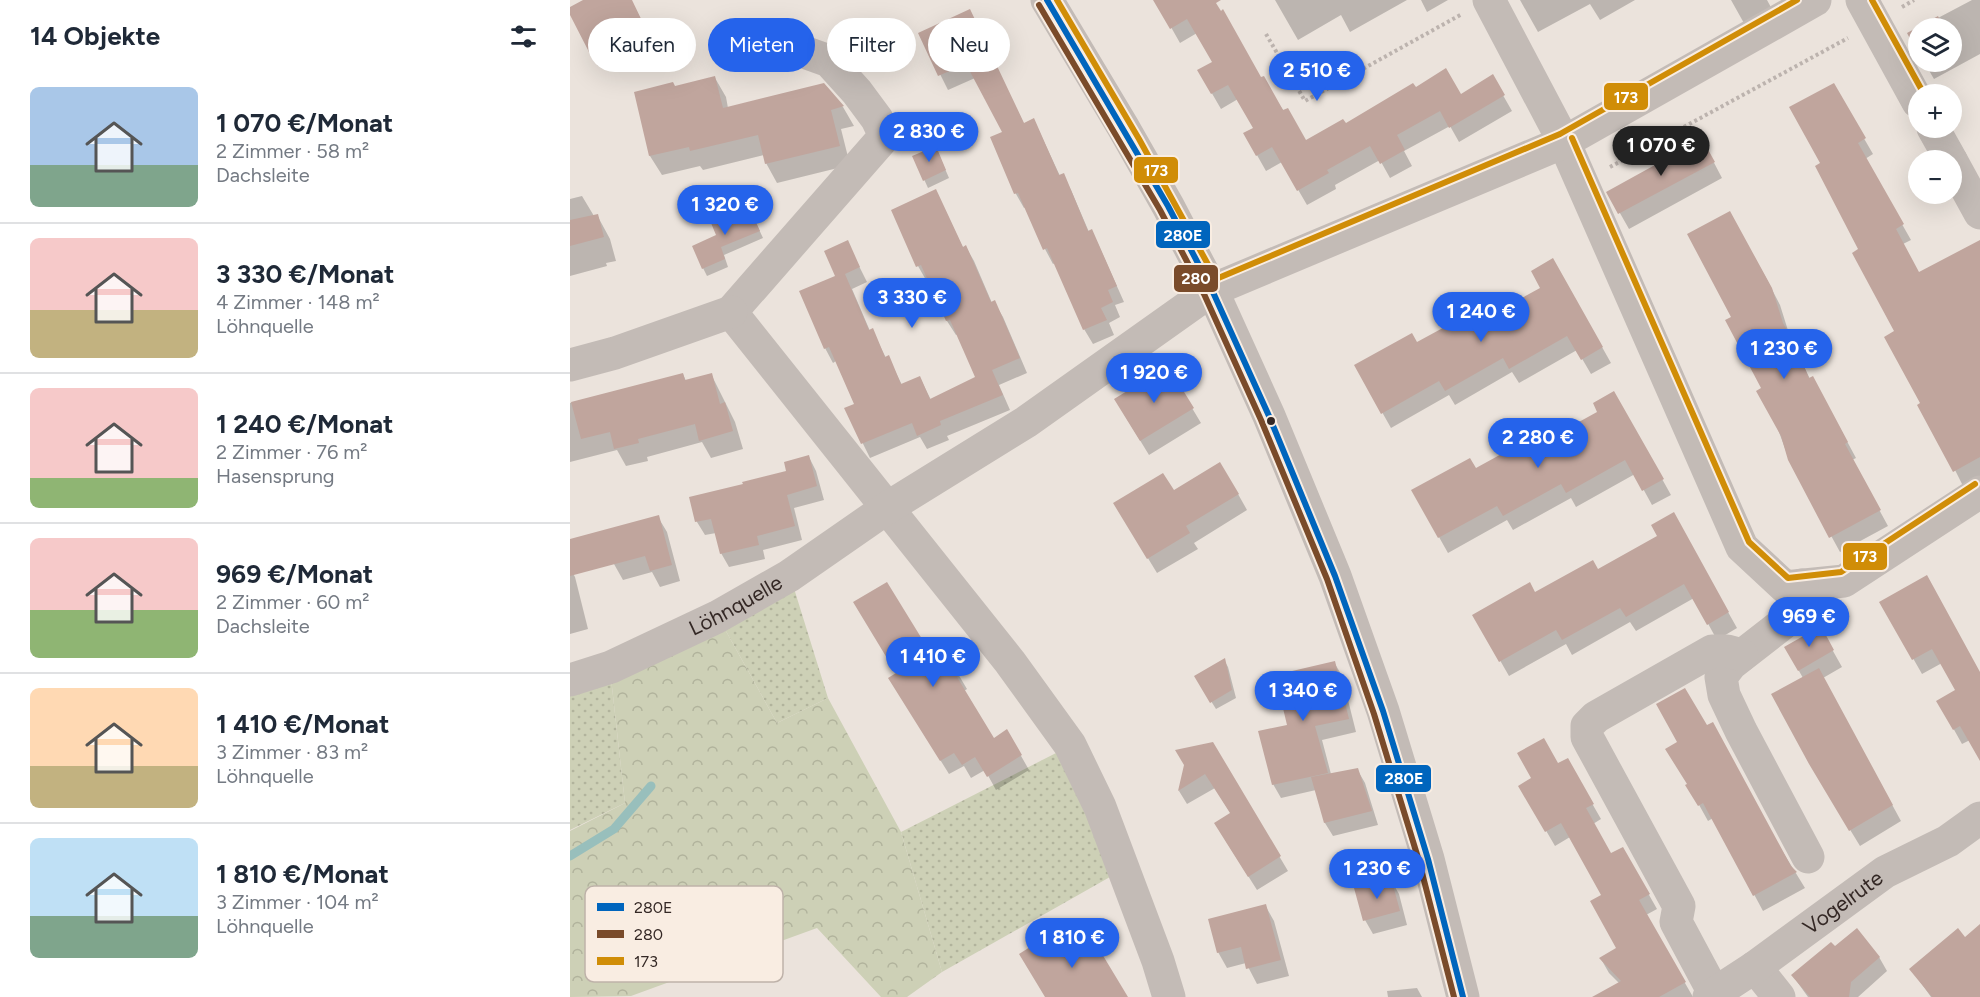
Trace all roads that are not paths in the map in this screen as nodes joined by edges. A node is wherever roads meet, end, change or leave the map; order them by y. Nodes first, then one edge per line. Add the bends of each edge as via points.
1 (1047, 0) edge
2 (1815, 0) edge
3 (1478, 6) edge
4 (1868, 12) edge
5 (815, 56) edge
6 (1908, 84) edge
7 (1564, 142) junction
8 (1962, 181) edge
9 (1980, 213) edge
10 (1212, 290) junction
11 (731, 312) junction
12 (570, 365) edge
13 (1980, 492) edge
14 (887, 508) junction
15 (1802, 585) junction
16 (1742, 654) junction
17 (570, 680) edge
18 (1980, 818) edge
19 (1808, 858) dead end
20 (1755, 967) junction
21 (1712, 995) edge
22 (1169, 997) edge
23 (1463, 997) edge
24 (1779, 997) edge

1 - 10 street via 1168,206
2 - 7 street, Löhnquelle
3 - 7 street
4 - 6 street
5 - 11 street via 829,61 857,92 878,119 885,136
7 - 10 street, Löhnquelle
7 - 15 street via 1742,547 1785,587
8 - 9 street
10 - 14 street, Löhnquelle via 1026,422
10 - 23 street via 1335,576 1383,711 1428,859
11 - 12 street
11 - 14 street
13 - 15 street via 1844,581
14 - 17 street, Löhnquelle via 789,576 717,617 611,667
14 - 22 street via 1010,662 1070,745 1100,807
15 - 16 street via 1785,622
16 - 19 street via 1721,677 1724,695
16 - 21 street via 1712,651 1596,717 1587,726 1587,737 1679,906 1676,922
18 - 20 street, Vogelrute via 1948,841 1884,872
20 - 21 street, Vogelrute
20 - 24 street

